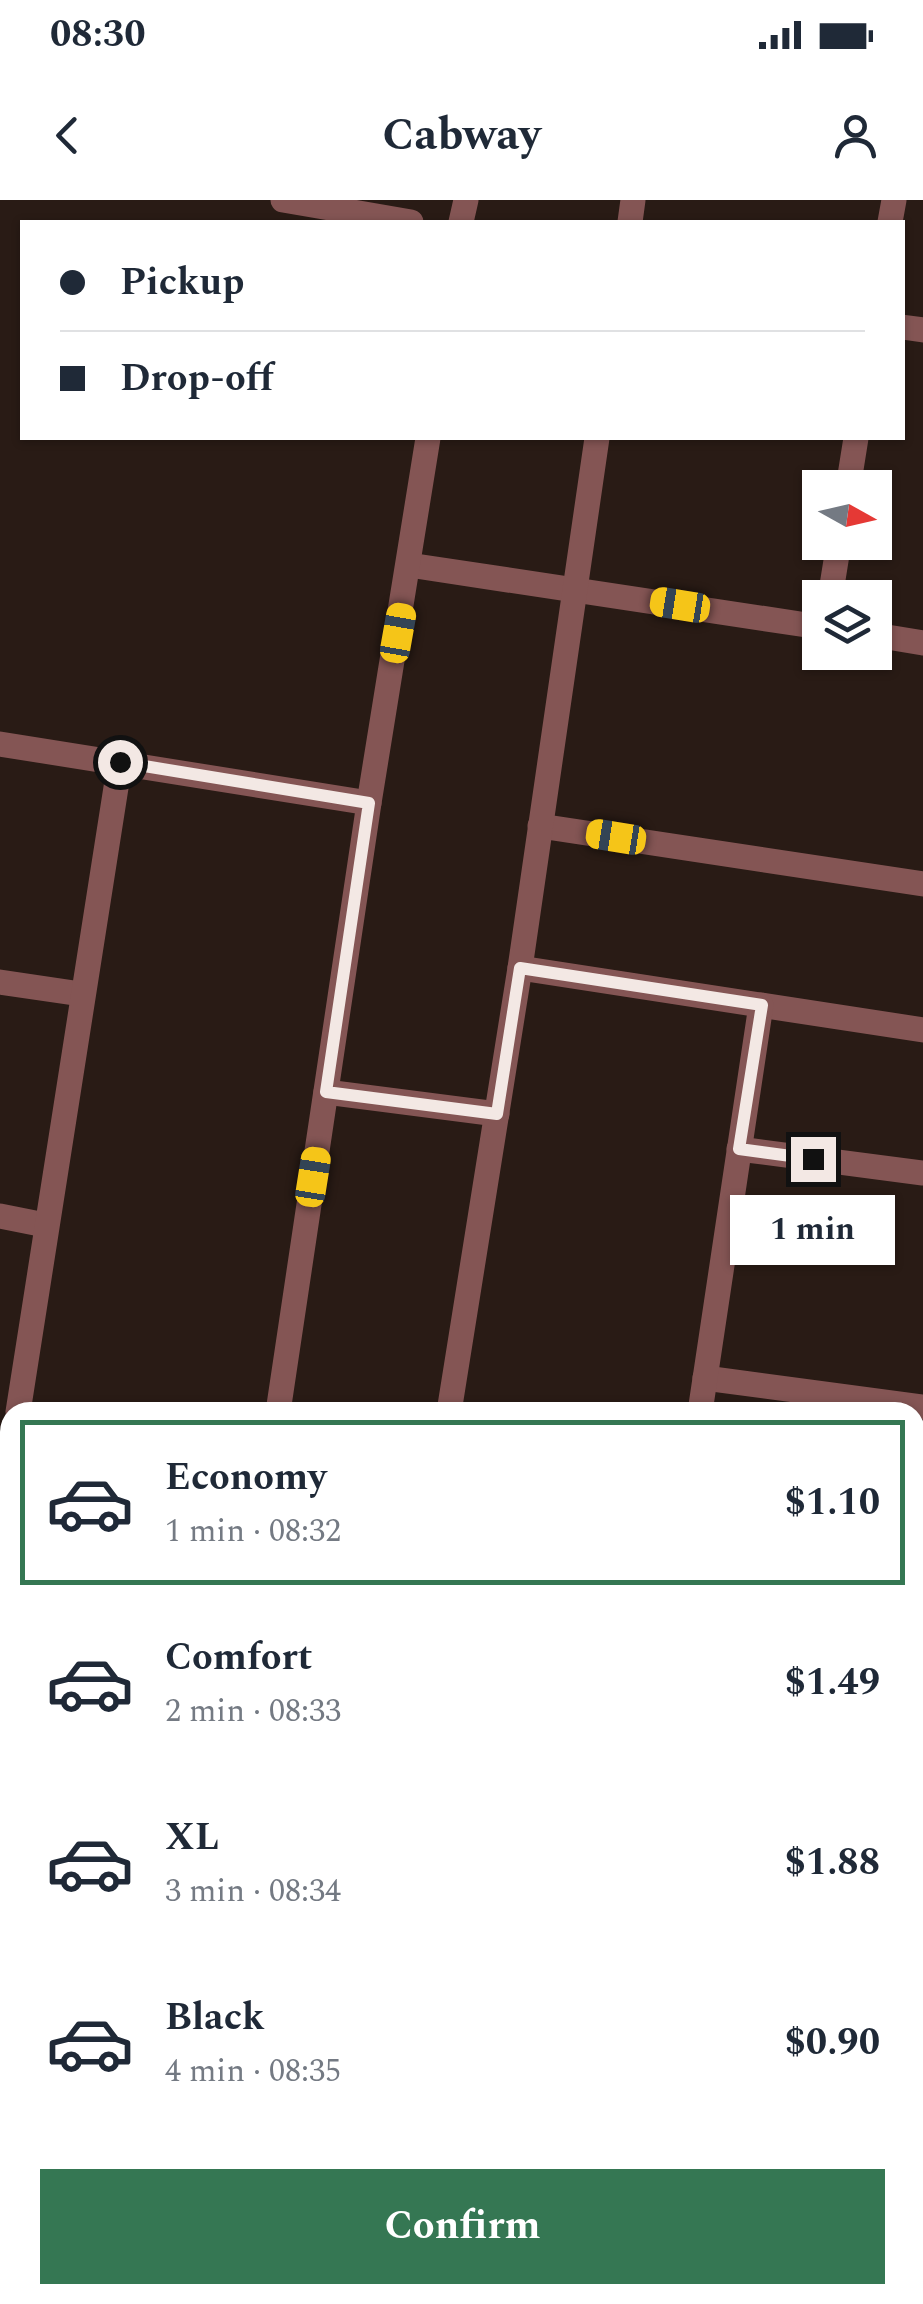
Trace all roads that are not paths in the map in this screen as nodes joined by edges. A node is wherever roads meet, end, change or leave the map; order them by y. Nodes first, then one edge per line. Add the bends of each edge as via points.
1 (282, 200) edge
2 (399, 220) edge
3 (428, 440) edge
4 (597, 440) edge
5 (856, 440) edge
6 (851, 470) edge
7 (409, 565) junction
8 (574, 589) junction
9 (802, 623) edge
10 (892, 638) edge
11 (923, 643) edge
12 (0, 744) edge
13 (120, 762) junction
14 (369, 803) junction
15 (540, 826) junction
16 (923, 884) edge
17 (520, 968) junction
18 (0, 982) edge
19 (81, 994) junction
20 (762, 1005) junction
21 (923, 1030) edge
22 (326, 1092) junction
23 (497, 1114) junction
24 (739, 1149) junction
25 (923, 1173) edge
26 (0, 1216) edge
27 (45, 1224) junction
28 (705, 1378) junction
29 (19, 1402) edge
30 (280, 1402) edge
31 (451, 1402) edge
32 (701, 1402) edge
33 (885, 1402) edge

1 - 2 street
3 - 7 street
4 - 8 street
5 - 6 street
7 - 8 street
7 - 14 street
8 - 9 street
8 - 15 street
10 - 11 street
12 - 13 street
13 - 14 street
13 - 19 street
14 - 22 street
15 - 16 street
15 - 17 street
17 - 20 street
17 - 23 street
18 - 19 street
19 - 27 street
20 - 21 street
20 - 24 street
22 - 23 street
22 - 30 street
23 - 31 street
24 - 25 street
24 - 28 street
26 - 27 street
27 - 29 street
28 - 32 street
28 - 33 street

